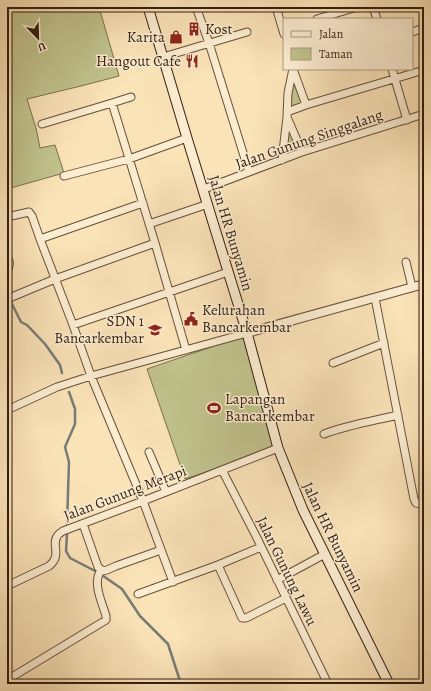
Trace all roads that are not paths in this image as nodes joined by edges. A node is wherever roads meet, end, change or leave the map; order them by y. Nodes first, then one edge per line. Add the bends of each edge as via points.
1 (148, 7) edge
2 (196, 7) edge
3 (276, 7) edge
4 (357, 7) edge
5 (373, 7) edge
6 (320, 18) edge
7 (377, 18) edge
8 (283, 28) edge
9 (424, 28) edge
10 (247, 32) dead end
11 (413, 32) edge
12 (209, 43) junction
13 (163, 57) junction
14 (293, 70) edge
15 (293, 70) edge
16 (392, 70) edge
17 (424, 70) edge
18 (395, 79) junction
19 (131, 97) dead end
20 (112, 103) junction
21 (306, 105) junction
22 (424, 114) edge
23 (287, 115) junction
24 (407, 120) junction
25 (42, 124) dead end
26 (187, 138) junction
27 (302, 152) junction
28 (129, 159) junction
29 (282, 160) junction
30 (249, 172) junction
31 (64, 176) dead end
32 (204, 189) junction
33 (143, 203) junction
34 (208, 204) junction
35 (7, 217) edge
36 (149, 224) junction
37 (40, 239) junction
38 (155, 244) junction
39 (7, 258) edge
40 (406, 262) dead end
41 (7, 272) edge
42 (228, 272) junction
43 (55, 279) junction
44 (424, 284) edge
45 (412, 287) junction
46 (169, 291) junction
47 (7, 298) edge
48 (376, 298) junction
49 (73, 325) junction
50 (247, 333) junction
51 (384, 343) junction
52 (186, 350) junction
53 (333, 363) dead end
54 (91, 376) junction
55 (7, 410) edge
56 (398, 415) junction
57 (324, 434) dead end
58 (278, 448) junction
59 (149, 452) dead end
60 (222, 470) junction
61 (166, 492) junction
62 (143, 501) junction
63 (424, 505) edge
64 (84, 524) junction
65 (262, 546) junction
66 (161, 550) junction
67 (325, 554) junction
68 (218, 566) junction
69 (100, 572) junction
70 (277, 580) junction
71 (173, 582) junction
72 (7, 586) edge
73 (138, 594) dead end
74 (286, 598) junction
75 (7, 680) edge
76 (328, 684) edge
77 (389, 684) edge

1 - 13 main road, Jalan HR Bunyamin
2 - 12 street
3 - 8 street
4 - 6 street
5 - 7 street
9 - 11 street
10 - 12 street
12 - 13 street
12 - 30 street
13 - 26 main road, Jalan HR Bunyamin
14 - 21 street
15 - 23 street
16 - 18 street
17 - 18 street
18 - 21 street
18 - 24 street
19 - 20 street
20 - 25 street
20 - 28 street
21 - 23 street
22 - 24 street, Jalan Gunung Singgalang
23 - 27 street
23 - 29 street
24 - 27 street, Jalan Gunung Singgalang
26 - 28 street
26 - 32 main road, Jalan HR Bunyamin
27 - 29 street, Jalan Gunung Singgalang
28 - 31 street
28 - 33 street
29 - 30 street, Jalan Gunung Singgalang
30 - 32 street, Jalan Gunung Singgalang
32 - 34 main road, Jalan HR Bunyamin
33 - 36 street
33 - 37 street
34 - 36 street
34 - 42 main road, Jalan HR Bunyamin
35 - 37 street via 31,213
36 - 38 street
37 - 43 street
38 - 43 street
38 - 46 street
39 - 41 street
40 - 45 street
42 - 46 street
42 - 50 main road, Jalan HR Bunyamin
43 - 47 street
43 - 49 street
44 - 45 street
45 - 48 street
46 - 49 street
46 - 52 street
48 - 50 street
48 - 51 street
49 - 54 street
50 - 52 street
50 - 58 main road, Jalan HR Bunyamin
51 - 53 street
51 - 56 street
52 - 54 street
54 - 55 street via 57,387
54 - 62 street
56 - 57 street
56 - 63 street via 414,499
58 - 60 street, Jalan Gunung Merapi
58 - 67 main road, Jalan HR Bunyamin via 303,510
59 - 61 street
60 - 61 street, Jalan Gunung Merapi
60 - 65 street, Jalan Gunung Lawu
61 - 62 street, Jalan Gunung Merapi
62 - 64 street, Jalan Gunung Merapi
62 - 66 street
64 - 69 street
64 - 72 street, Jalan Gunung Merapi via 58,535 54,562
65 - 68 street
65 - 70 street, Jalan Gunung Lawu
66 - 69 street
66 - 71 street
67 - 70 street
67 - 77 main road, Jalan HR Bunyamin
68 - 71 street
68 - 74 street via 242,618
69 - 75 street via 97,583 106,620
70 - 74 street, Jalan Gunung Lawu
71 - 73 street
74 - 76 street, Jalan Gunung Lawu

